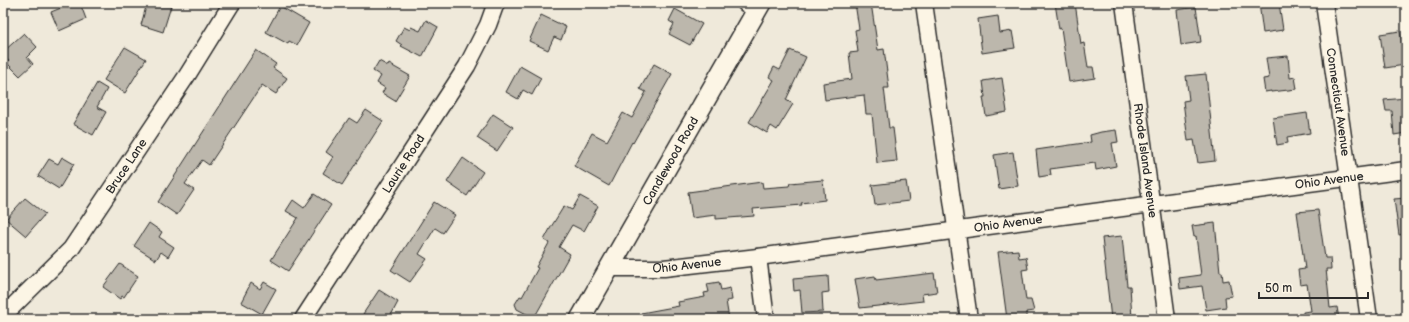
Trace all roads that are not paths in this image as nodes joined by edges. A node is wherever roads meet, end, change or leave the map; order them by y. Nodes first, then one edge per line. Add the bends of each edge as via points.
1 (232, 3) edge
2 (496, 3) edge
3 (924, 3) edge
4 (1124, 3) edge
5 (1324, 3) edge
6 (754, 5) edge
7 (1406, 170) edge
8 (1348, 178) junction
9 (1151, 203) junction
10 (957, 230) junction
11 (758, 257) junction
12 (610, 268) junction
13 (3, 316) edge
14 (303, 319) edge
15 (580, 319) edge
16 (766, 319) edge
17 (969, 319) edge
18 (1168, 319) edge
19 (1369, 319) edge

1 - 13 street, Bruce Lane via 184,80 71,249
2 - 14 street, Laurie Road via 467,66
3 - 10 street
4 - 9 street, Rhode Island Avenue
5 - 8 street, Connecticut Avenue
6 - 12 street, Candlewood Road
7 - 8 street, Ohio Avenue
8 - 9 street, Ohio Avenue
8 - 19 street, Connecticut Avenue
9 - 10 street, Ohio Avenue
9 - 18 street, Rhode Island Avenue
10 - 11 street, Ohio Avenue
10 - 17 street
11 - 12 street, Ohio Avenue via 664,268
11 - 16 street
12 - 15 street, Candlewood Road

